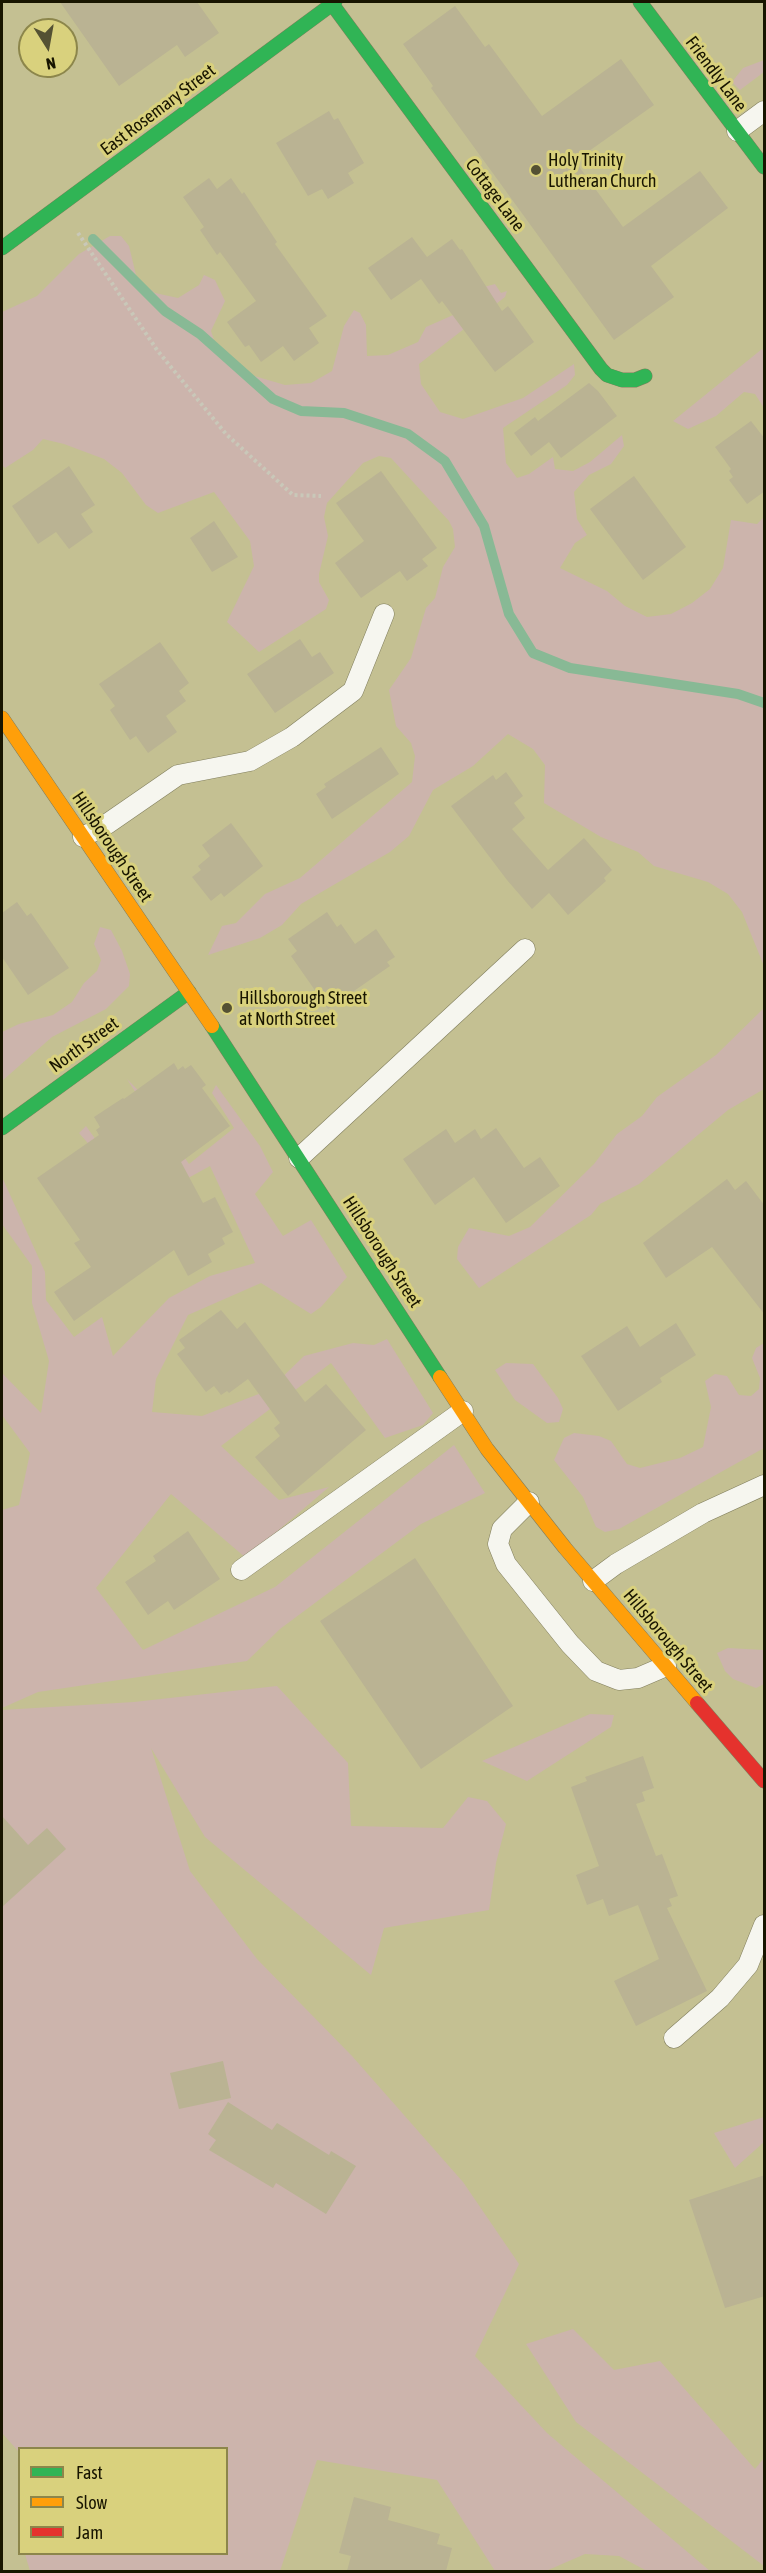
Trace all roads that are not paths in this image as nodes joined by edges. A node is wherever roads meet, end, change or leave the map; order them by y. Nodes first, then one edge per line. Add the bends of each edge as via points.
1 (640, 2) edge
2 (333, 3) edge
3 (765, 111) edge
4 (737, 131) junction
5 (765, 167) edge
6 (2, 248) edge
7 (645, 376) dead end
8 (384, 614) dead end
9 (2, 718) edge
10 (83, 837) junction
11 (525, 949) dead end
12 (189, 992) junction
13 (2, 1128) edge
14 (299, 1158) junction
15 (463, 1411) junction
16 (765, 1485) edge
17 (529, 1502) junction
18 (241, 1570) dead end
19 (593, 1581) junction
20 (666, 1666) junction
21 (765, 1781) edge
22 (765, 1925) edge
23 (674, 2038) dead end

1 - 4 street, Friendly Lane
2 - 6 street, East Rosemary Street
2 - 7 street, Cottage Lane via 601,369 622,380
3 - 4 lane
4 - 5 street, Friendly Lane
8 - 10 lane via 353,691 292,737 250,761 178,775
9 - 10 street, Hillsborough Street
10 - 12 street, Hillsborough Street
11 - 14 lane
12 - 13 street, North Street
12 - 14 street, Hillsborough Street
14 - 15 street, Hillsborough Street
15 - 17 street, Hillsborough Street
15 - 18 lane
16 - 19 lane via 703,1513
17 - 19 street, Hillsborough Street
17 - 20 lane via 502,1528 498,1544 506,1564 570,1644 596,1671 619,1680 638,1678
19 - 20 street, Hillsborough Street
20 - 21 street, Hillsborough Street
22 - 23 lane via 748,1965 720,1998

